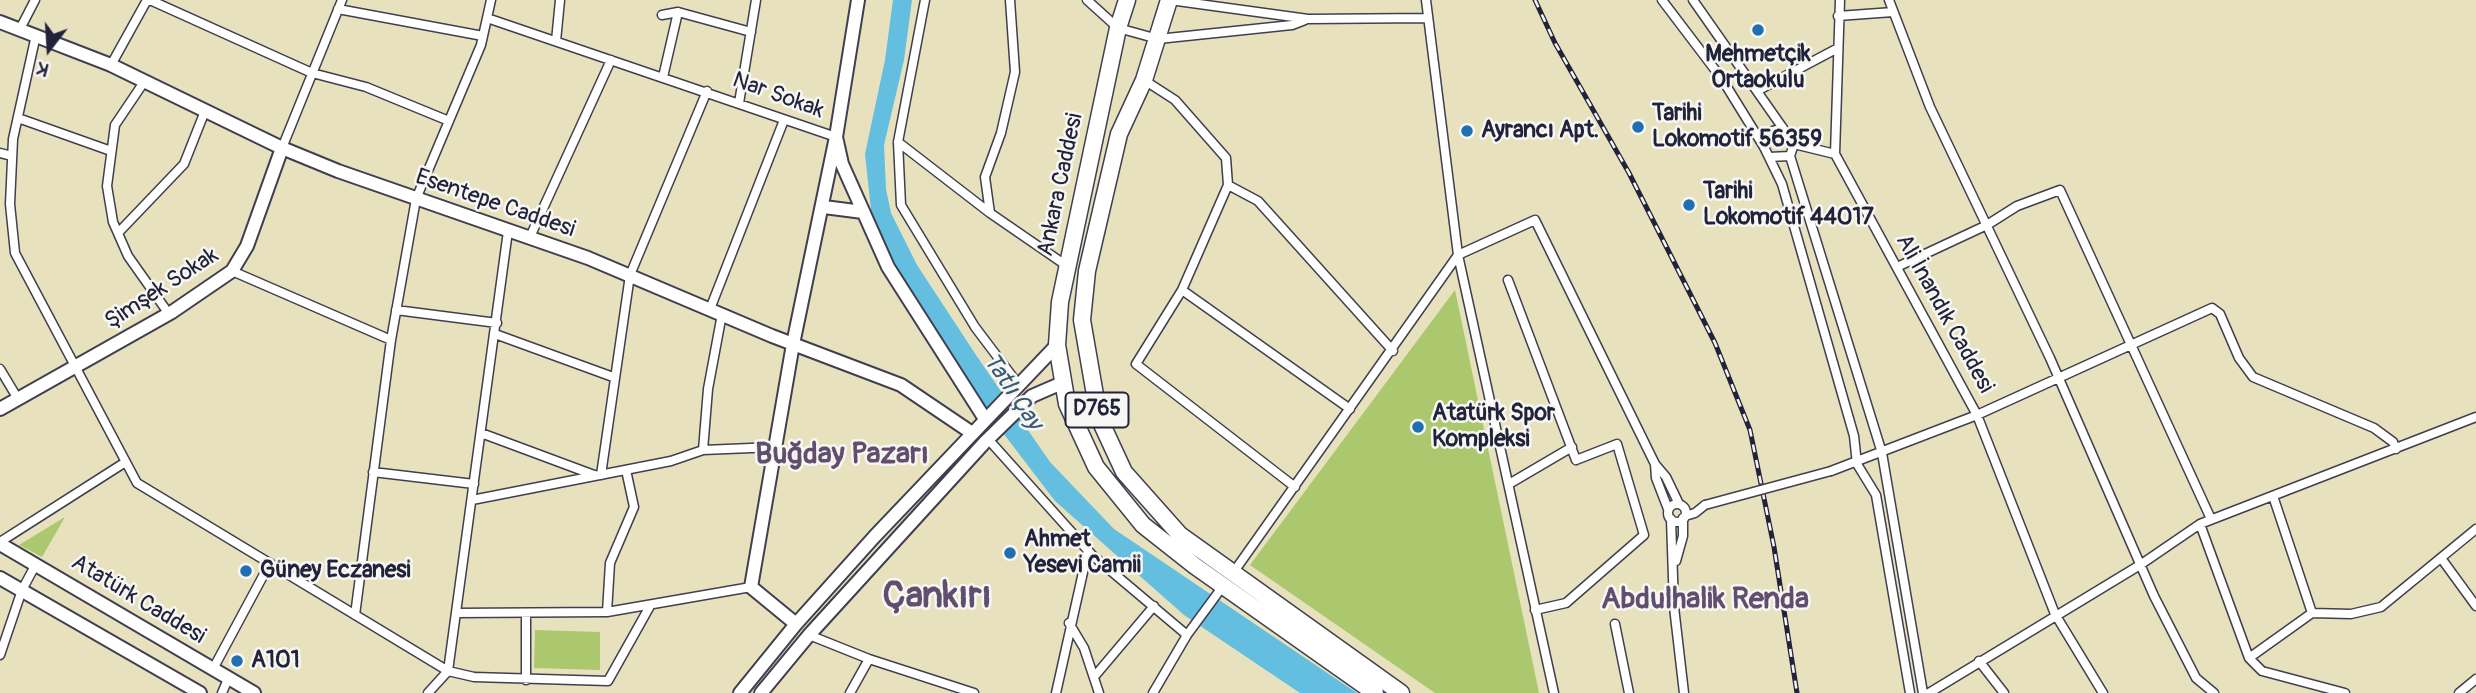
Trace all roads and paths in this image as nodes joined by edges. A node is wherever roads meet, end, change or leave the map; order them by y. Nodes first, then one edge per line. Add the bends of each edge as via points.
1 (35, 0) edge
2 (148, 0) edge
3 (342, 0) edge
4 (491, 0) edge
5 (560, 0) edge
6 (756, 0) edge
7 (858, 0) edge
8 (925, 0) edge
9 (1010, 0) edge
10 (1087, 0) edge
11 (1127, 0) edge
12 (1170, 0) edge
13 (1426, 0) edge
14 (1662, 0) edge
15 (1693, 0) edge
16 (1840, 0) edge
17 (1889, 0) edge
18 (338, 9) junction
19 (678, 12) junction
20 (1893, 12) junction
21 (662, 15) dead end
22 (1838, 16) junction
23 (487, 18) junction
24 (1428, 18) junction
25 (1308, 19) junction
26 (0, 22) edge
27 (20, 29) junction
28 (1118, 29) junction
29 (751, 32) junction
30 (36, 36) junction
31 (483, 36) junction
32 (1158, 39) junction
33 (556, 41) junction
34 (1838, 48) junction
35 (611, 60) junction
36 (111, 65) junction
37 (312, 74) junction
38 (663, 77) junction
39 (1143, 80) junction
40 (144, 82) junction
41 (707, 91) junction
42 (1756, 91) junction
43 (739, 103) junction
44 (205, 111) junction
45 (18, 118) junction
46 (784, 120) junction
47 (449, 121) junction
48 (1783, 128) junction
49 (836, 137) junction
50 (898, 142) junction
51 (1794, 144) junction
52 (1764, 147) junction
53 (282, 148) junction
54 (111, 151) junction
55 (0, 153) edge
56 (1835, 154) junction
57 (12, 156) junction
58 (1790, 156) junction
59 (1769, 157) junction
60 (1228, 185) junction
61 (416, 199) junction
62 (824, 207) junction
63 (863, 212) junction
64 (990, 213) junction
65 (1987, 225) junction
66 (508, 231) junction
67 (118, 233) junction
68 (530, 237) junction
69 (1458, 255) junction
70 (1067, 266) junction
71 (1897, 267) junction
72 (232, 271) junction
73 (630, 275) junction
74 (1508, 280) dead end
75 (1182, 290) junction
76 (396, 310) junction
77 (716, 312) junction
78 (170, 314) junction
79 (496, 323) junction
80 (495, 334) junction
81 (391, 340) junction
82 (793, 344) junction
83 (2133, 344) junction
84 (1057, 345) junction
85 (1393, 351) junction
86 (76, 366) junction
87 (0, 369) edge
88 (613, 377) junction
89 (2058, 378) junction
90 (1062, 383) junction
91 (1014, 388) junction
92 (18, 399) junction
93 (1350, 409) junction
94 (0, 410) edge
95 (1977, 415) junction
96 (2476, 417) edge
97 (986, 418) junction
98 (481, 433) junction
99 (972, 433) junction
100 (992, 435) junction
101 (775, 447) junction
102 (1572, 447) junction
103 (2396, 449) junction
104 (703, 450) junction
105 (1882, 453) junction
106 (124, 463) junction
107 (1655, 464) junction
108 (1857, 464) junction
109 (626, 470) junction
110 (373, 472) junction
111 (599, 475) junction
112 (474, 484) junction
113 (1509, 484) junction
114 (1295, 487) junction
115 (2273, 496) junction
116 (472, 500) junction
117 (1681, 505) junction
118 (1703, 505) junction
119 (1668, 509) junction
120 (1684, 517) junction
121 (1671, 519) junction
122 (2211, 519) junction
123 (2200, 524) junction
124 (2476, 530) edge
125 (0, 543) edge
126 (1088, 550) junction
127 (2441, 558) junction
128 (36, 564) junction
129 (270, 564) junction
130 (2140, 565) junction
131 (1674, 567) junction
132 (0, 578) edge
133 (1225, 584) junction
134 (751, 587) junction
135 (22, 590) junction
136 (650, 606) junction
137 (1154, 606) junction
138 (2476, 606) edge
139 (1535, 610) junction
140 (526, 612) junction
141 (607, 612) junction
142 (456, 613) junction
143 (2312, 613) junction
144 (2055, 614) junction
145 (355, 615) junction
146 (1069, 623) junction
147 (796, 624) junction
148 (1615, 624) dead end
149 (809, 635) junction
150 (1187, 635) junction
151 (0, 655) edge
152 (2249, 658) junction
153 (869, 659) junction
154 (1979, 661) junction
155 (213, 669) junction
156 (448, 671) junction
157 (1094, 677) junction
158 (228, 679) junction
159 (2476, 679) edge
160 (526, 680) junction
161 (1158, 692) edge
162 (200, 693) edge
163 (222, 693) edge
164 (254, 693) edge
165 (428, 693) edge
166 (740, 693) edge
167 (761, 693) edge
168 (850, 693) edge
169 (974, 693) edge
170 (1056, 693) edge
171 (1099, 693) edge
172 (1375, 693) edge
173 (1401, 693) edge
174 (1553, 693) edge
175 (1629, 693) edge
176 (1684, 693) edge
177 (1910, 693) edge
178 (1923, 693) edge
179 (1929, 693) edge
180 (2004, 693) edge
181 (2103, 693) edge
182 (2214, 693) edge
183 (2345, 693) edge
184 (2459, 693) edge

1 - 27 street
2 - 36 street
2 - 37 street
3 - 18 street
4 - 23 street
5 - 33 street
6 - 29 street
7 - 49 street
8 - 50 street
9 - 64 street via 1015,72 985,177
10 - 28 street
11 - 28 highway, Ankara Caddesi / D765
12 - 25 street
12 - 32 highway, D765
13 - 24 street
14 - 52 street via 1722,79
15 - 42 street
16 - 22 street
17 - 20 street
18 - 31 street
18 - 37 street
19 - 21 street
19 - 29 street
19 - 38 street
20 - 22 street
20 - 65 street via 1930,107
22 - 34 street
23 - 31 street
23 - 33 street, Nar Sokak
24 - 25 street
24 - 69 street
25 - 32 street via 1292,25
26 - 27 street, Esentepe Caddesi
27 - 30 street, Esentepe Caddesi
28 - 32 street
28 - 70 highway, Ankara Caddesi / D765
29 - 43 street
30 - 36 street, Esentepe Caddesi
30 - 45 street
31 - 47 street
32 - 39 highway, D765
33 - 35 street, Nar Sokak
34 - 42 street
34 - 56 street
35 - 38 street, Nar Sokak
35 - 68 street
36 - 40 street, Esentepe Caddesi
37 - 47 street via 366,87
37 - 53 street
38 - 41 street, Nar Sokak
39 - 60 street via 1175,100 1226,158
39 - 133 highway, D765 via 1119,134 1087,271 1082,320 1091,384 1106,437 1129,481
40 - 44 street, Esentepe Caddesi
40 - 54 street via 115,125
41 - 43 street, Nar Sokak
41 - 73 street
42 - 48 street
43 - 46 street, Nar Sokak
44 - 53 street, Esentepe Caddesi
44 - 67 street via 184,164
45 - 54 street
45 - 57 street
46 - 49 street, Nar Sokak
46 - 77 street
47 - 61 street
48 - 51 street
48 - 52 street via 1769,132
49 - 62 street
49 - 63 street via 842,164
50 - 64 street
50 - 91 street via 901,205
51 - 56 street
51 - 58 street
52 - 59 street
53 - 61 street, Esentepe Caddesi
53 - 72 street, Şimşek Sokak via 247,246
54 - 67 street via 107,187
55 - 57 street
56 - 71 street, Ali İnandık Caddesi
57 - 86 street via 15,253
58 - 59 street
58 - 105 street
59 - 108 street via 1807,266 1854,436
60 - 75 street
60 - 85 street via 1258,201
61 - 66 street, Esentepe Caddesi
61 - 76 street
62 - 63 street
62 - 82 street
63 - 97 street via 888,267
64 - 70 street
65 - 71 street
65 - 83 street via 2017,206 2060,190
65 - 89 street
66 - 68 street, Esentepe Caddesi
66 - 79 street
67 - 78 street via 128,256
68 - 73 street, Esentepe Caddesi
69 - 85 street
69 - 107 street via 1535,220
69 - 113 street
70 - 84 highway, Ankara Caddesi / D765
71 - 95 street, Ali İnandık Caddesi
72 - 78 street, Şimşek Sokak
72 - 81 street
73 - 77 street, Esentepe Caddesi
73 - 88 street
74 - 102 street
75 - 93 street
75 - 114 street via 1136,364
76 - 79 street
76 - 81 street
77 - 82 street, Esentepe Caddesi
77 - 104 street
78 - 86 street, Şimşek Sokak
79 - 80 street
80 - 88 street
80 - 98 street
81 - 110 street
82 - 99 street, Esentepe Caddesi via 901,385
82 - 101 street
83 - 89 street
83 - 103 street via 2212,308 2220,314 2239,358 2253,377 2374,428
83 - 122 street
84 - 90 highway, Ankara Caddesi / D765
84 - 91 street
85 - 93 street
86 - 92 street, Şimşek Sokak
86 - 106 street
87 - 92 street
88 - 111 street
89 - 95 street
89 - 130 street
90 - 100 street via 1038,392
90 - 133 highway, D765 via 1087,450 1119,499 1154,535
91 - 97 street
92 - 94 street, Şimşek Sokak
93 - 114 street
95 - 105 street
95 - 144 street, Ali İnandık Caddesi
96 - 103 street
97 - 99 street
98 - 111 street
98 - 112 street
99 - 147 street
100 - 126 street
100 - 149 street
101 - 104 street
101 - 134 street
102 - 113 street
102 - 139 street via 1576,460 1617,444 1644,535 1566,603
103 - 115 street
104 - 109 street
105 - 108 street
105 - 178 street
106 - 125 street
106 - 129 street via 137,483
107 - 117 street
107 - 119 street
108 - 118 street, bridge
108 - 177 street via 1876,495
109 - 111 street
109 - 141 street via 634,507 610,563
110 - 112 street
110 - 145 street
111 - 116 street
112 - 116 street
113 - 139 street
114 - 133 street
115 - 122 street
115 - 143 street
116 - 142 street
117 - 118 street
117 - 119 street
117 - 120 street
118 - 120 street
119 - 121 street
120 - 121 street via 1677,522
120 - 131 street
121 - 131 street
122 - 123 street
123 - 130 street
123 - 152 street
124 - 127 street
125 - 128 street, Atatürk Caddesi
126 - 137 street
126 - 146 street
127 - 138 street
127 - 143 street via 2381,607 2351,614
128 - 135 street
128 - 155 street, Atatürk Caddesi
129 - 145 street
129 - 155 street
130 - 144 street
130 - 182 street via 2196,678
131 - 176 street
132 - 135 street, Atatürk Caddesi
133 - 150 street
133 - 172 highway, D765
133 - 173 highway, D765
134 - 136 street
134 - 147 street
135 - 151 street
135 - 162 street, Atatürk Caddesi
136 - 141 street
136 - 160 street via 608,681
137 - 150 street
137 - 157 street
139 - 174 street
140 - 141 street
140 - 142 street
140 - 160 street
142 - 156 street
143 - 152 street
144 - 154 street
144 - 181 street, Ali İnandık Caddesi
145 - 156 street
146 - 157 street
146 - 170 street
147 - 166 street
148 - 175 street
149 - 153 street
149 - 167 street
150 - 161 street
152 - 183 street via 2262,671
153 - 168 street
153 - 169 street
154 - 179 street
154 - 180 street
155 - 158 street, Atatürk Caddesi
156 - 160 street
156 - 165 street
157 - 171 street
158 - 163 street
158 - 164 street, Atatürk Caddesi
159 - 184 street

